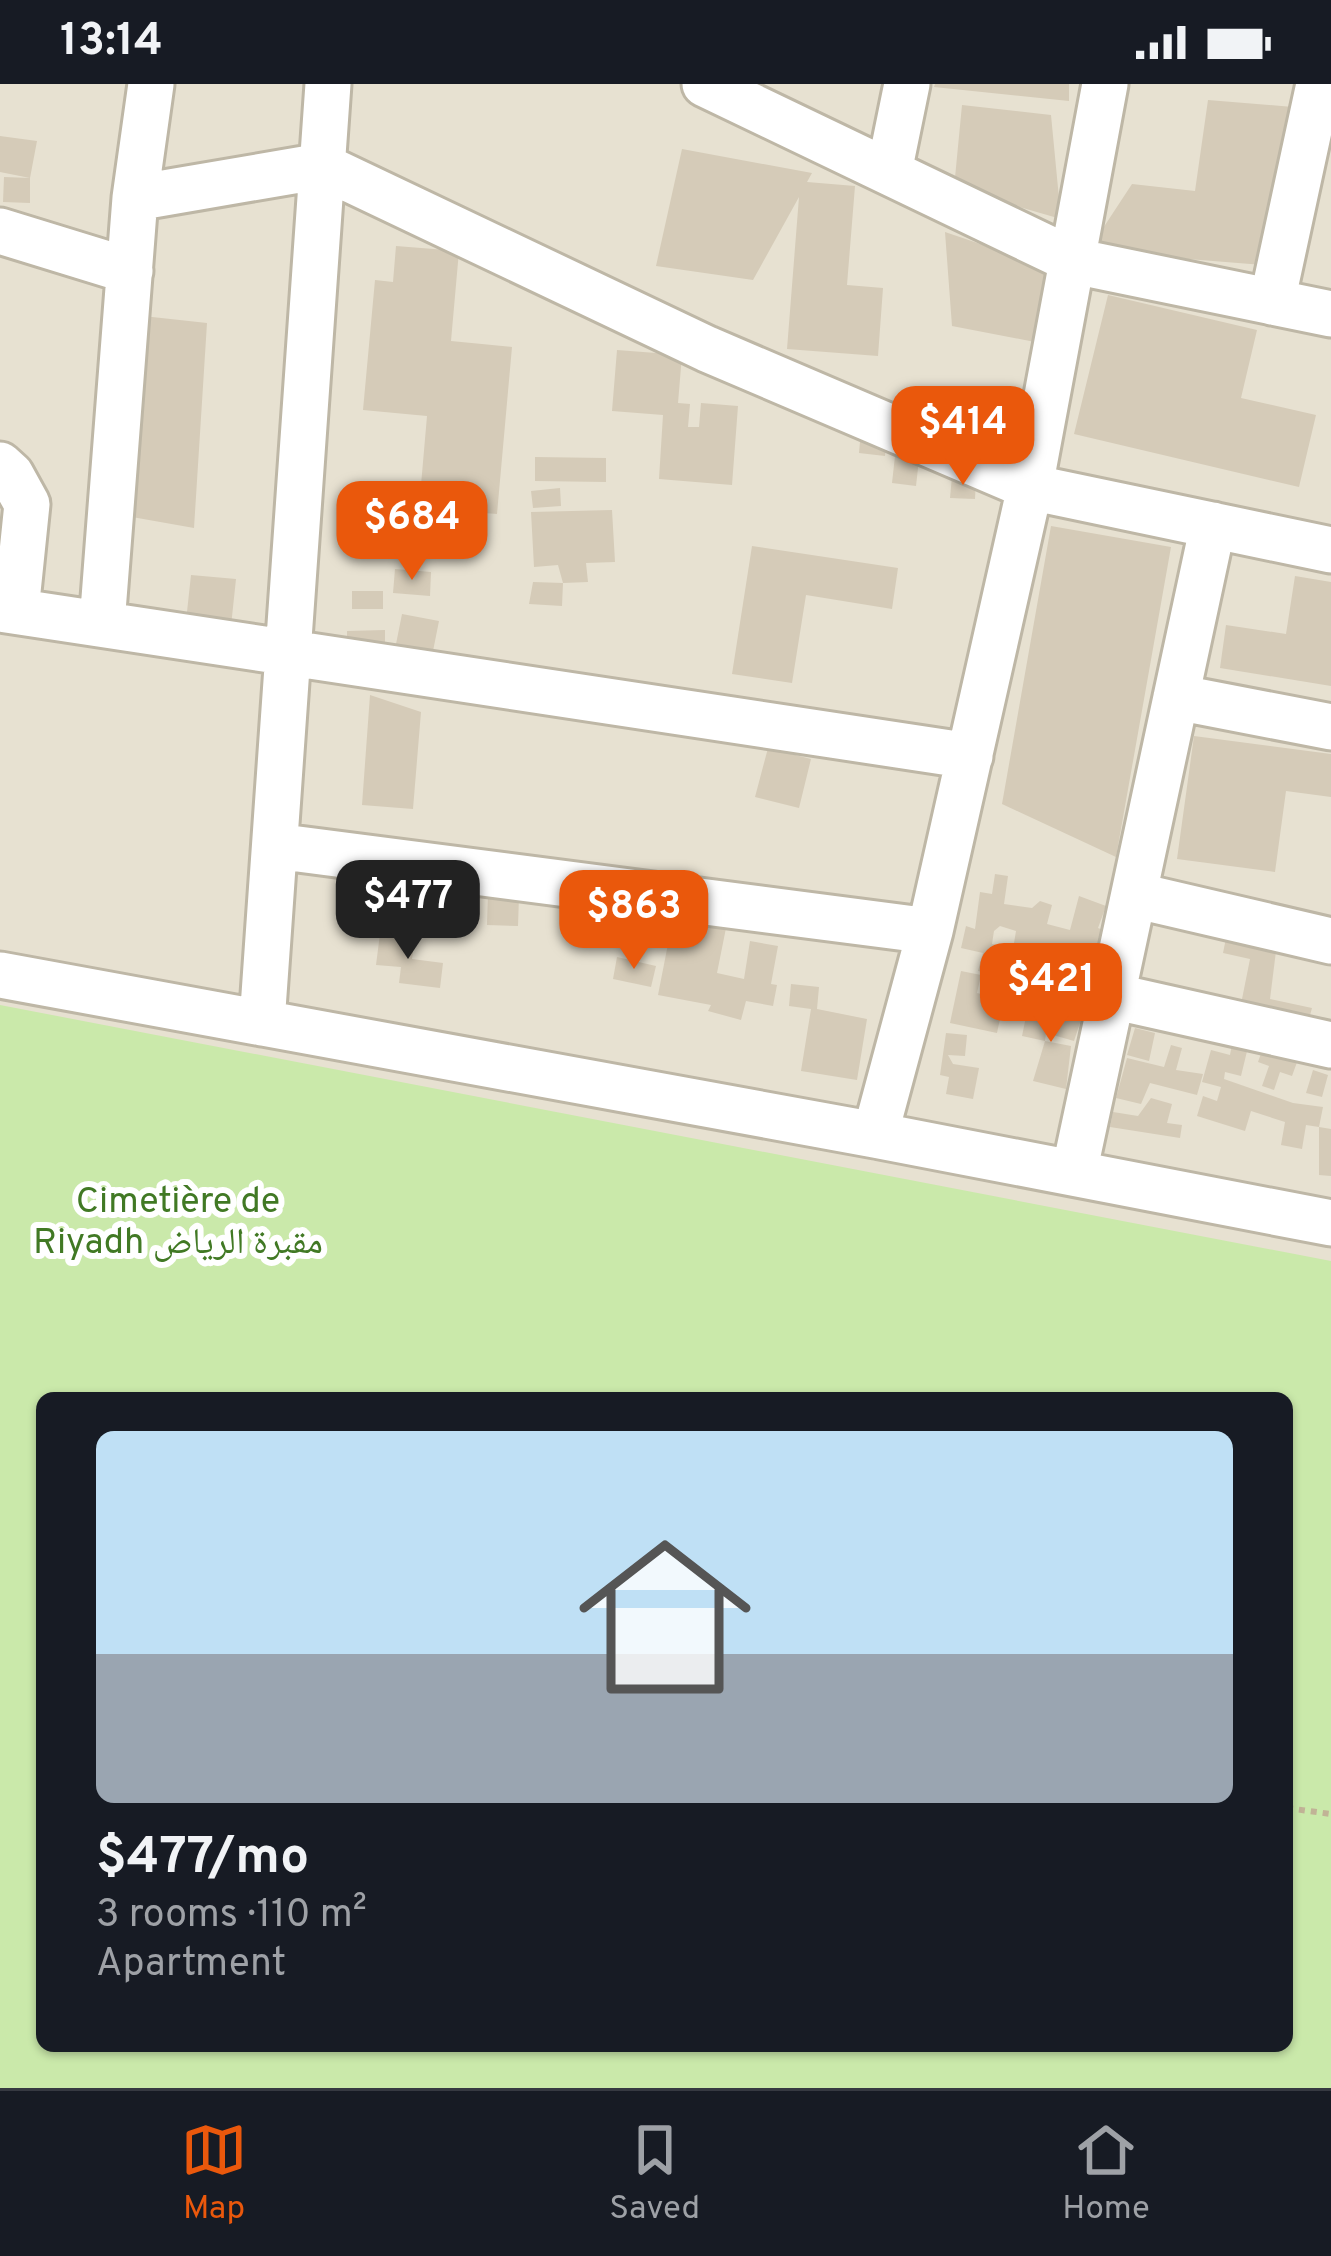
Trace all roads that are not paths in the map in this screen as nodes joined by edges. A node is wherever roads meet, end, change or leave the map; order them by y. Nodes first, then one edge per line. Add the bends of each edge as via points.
1 (151, 84) edge
2 (328, 84) edge
3 (705, 84) edge
4 (908, 84) edge
5 (1105, 84) edge
6 (1319, 84) edge
7 (1319, 138) edge
8 (322, 166) junction
9 (889, 172) junction
10 (135, 199) junction
11 (0, 232) edge
12 (1074, 261) junction
13 (130, 271) junction
14 (1272, 302) junction
15 (1331, 314) edge
16 (0, 465) edge
17 (1030, 487) junction
18 (1213, 525) junction
19 (1331, 550) edge
20 (8, 610) edge
21 (102, 624) junction
22 (288, 653) junction
23 (1176, 698) junction
24 (1331, 728) edge
25 (970, 756) junction
26 (275, 846) junction
27 (1134, 895) junction
28 (930, 931) junction
29 (1331, 940) edge
30 (0, 975) edge
31 (1112, 996) junction
32 (262, 1023) junction
33 (1331, 1045) edge
34 (875, 1135) junction
35 (1074, 1173) junction
36 (1331, 1223) edge

1 - 10 street
2 - 8 street
3 - 9 street
4 - 9 street
5 - 12 street
6 - 7 street
7 - 14 street
8 - 10 street
8 - 17 street via 707,349
8 - 22 street
9 - 12 street
10 - 13 street
11 - 13 street
12 - 14 street
12 - 17 street
13 - 21 street
14 - 15 street
16 - 20 street via 26,504
17 - 18 street
17 - 25 street
18 - 19 street
18 - 23 street
20 - 21 street
21 - 22 street
22 - 25 street
22 - 26 street
23 - 24 street
23 - 27 street
25 - 28 street
26 - 28 street
26 - 32 street
27 - 29 street
27 - 31 street
28 - 34 street
30 - 32 street
31 - 33 street
31 - 35 street
32 - 34 street
34 - 35 street
35 - 36 street

